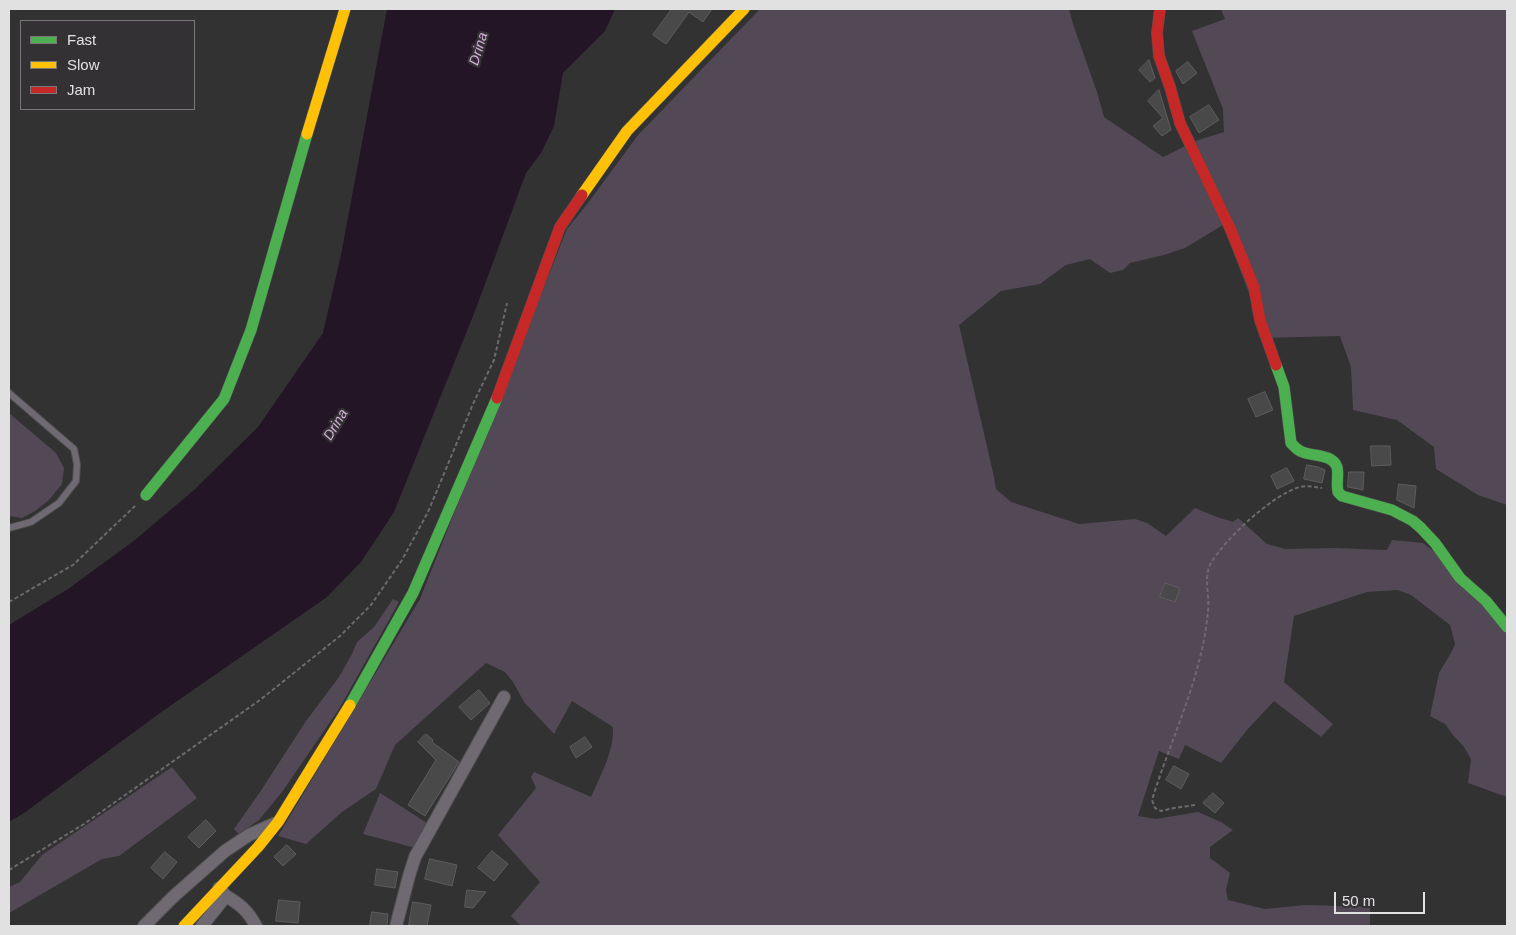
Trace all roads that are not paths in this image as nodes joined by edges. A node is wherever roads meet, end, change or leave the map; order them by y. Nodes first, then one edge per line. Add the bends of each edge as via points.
1 (345, 9) edge
2 (744, 9) edge
3 (1160, 9) edge
4 (9, 393) edge
5 (146, 495) road end
6 (9, 528) edge
7 (1507, 627) edge
8 (504, 697) dead end
9 (278, 822) junction
10 (223, 892) junction
11 (144, 926) edge
12 (184, 926) edge
13 (202, 926) edge
14 (256, 926) edge
15 (396, 926) edge

1 - 5 street via 251,330 224,399
2 - 9 street via 627,131 560,227 495,404 413,593 346,713
3 - 7 street via 1159,56 1180,123 1254,286 1260,320 1284,387 1291,443 1296,450 1331,459 1336,464 1339,494 1399,513 1428,533 1461,579 1486,600
4 - 6 lane via 74,449 77,464 76,481 58,503 30,522
8 - 15 street via 415,857
9 - 10 street
9 - 11 street via 249,835 225,851
10 - 12 street
10 - 13 street
10 - 14 street via 250,914

